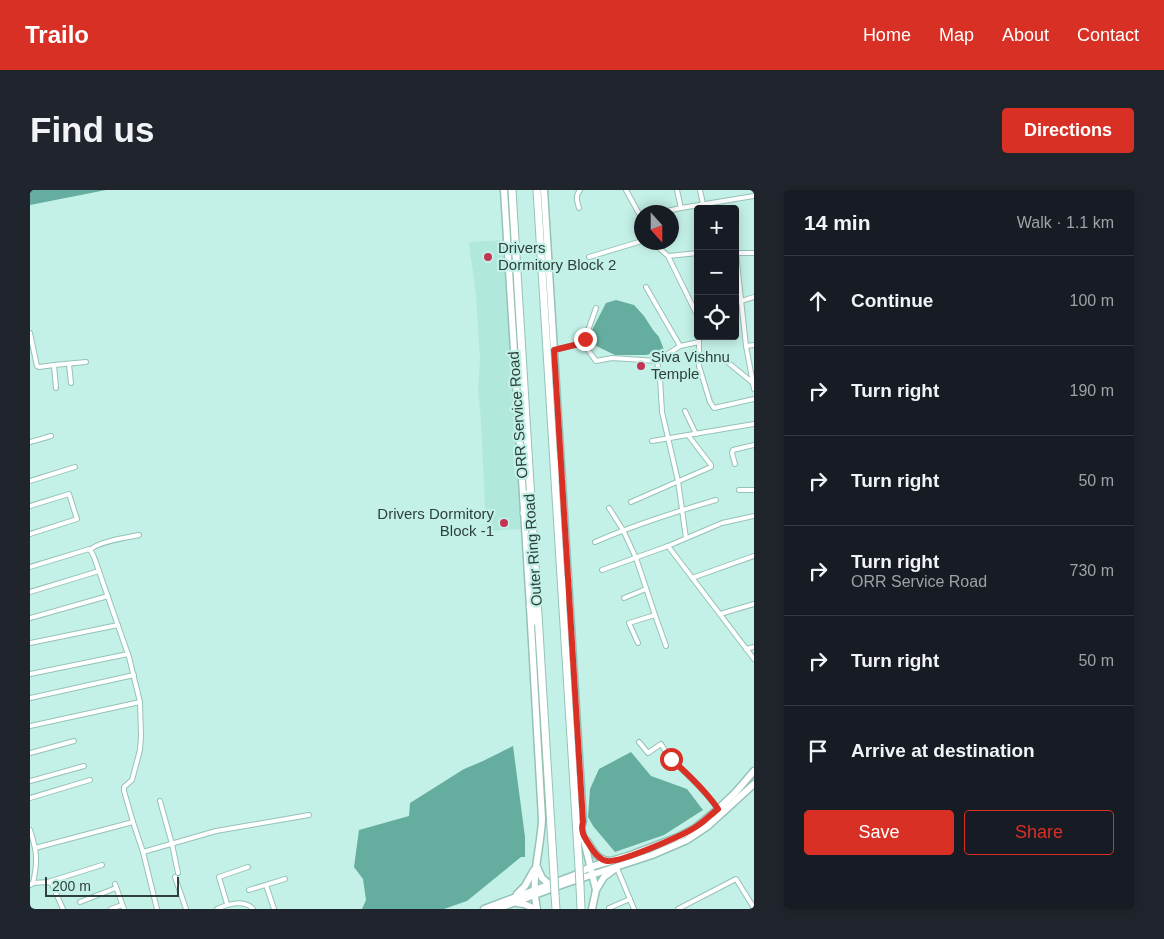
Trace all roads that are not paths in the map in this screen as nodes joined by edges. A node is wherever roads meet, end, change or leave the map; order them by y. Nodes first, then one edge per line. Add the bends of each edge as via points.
1 (504, 190) edge
2 (512, 190) edge
3 (537, 190) edge
4 (544, 190) edge
5 (580, 190) edge
6 (626, 190) edge
7 (677, 190) edge
8 (700, 190) edge
9 (754, 196) edge
10 (702, 204) junction
11 (634, 205) edge
12 (579, 208) dead end
13 (680, 208) joint
14 (634, 243) edge
15 (662, 250) edge
16 (694, 253) edge
17 (739, 253) edge
18 (754, 253) edge
19 (668, 256) junction
20 (589, 257) dead end
21 (739, 282) edge
22 (646, 287) dead end
23 (754, 297) edge
24 (741, 301) junction
25 (596, 308) dead end
26 (694, 309) edge
27 (30, 333) edge
28 (31, 341) edge
29 (699, 342) joint
30 (583, 343) junction
31 (754, 344) edge
32 (680, 346) junction
33 (746, 346) junction
34 (554, 350) junction
35 (699, 354) junction
36 (657, 361) junction
37 (86, 362) dead end
38 (69, 364) junction
39 (54, 365) junction
40 (753, 383) edge
41 (71, 384) dead end
42 (56, 388) dead end
43 (754, 389) edge
44 (754, 399) edge
45 (685, 411) dead end
46 (754, 424) edge
47 (696, 434) junction
48 (688, 435) junction
49 (51, 436) dead end
50 (668, 438) junction
51 (652, 441) dead end
52 (30, 442) edge
53 (754, 445) edge
54 (553, 456) junction
55 (735, 464) dead end
56 (75, 467) dead end
57 (562, 480) junction
58 (30, 481) edge
59 (678, 481) junction
60 (529, 484) junction
61 (739, 490) dead end
62 (754, 490) edge
63 (716, 500) dead end
64 (631, 502) dead end
65 (30, 506) edge
66 (609, 508) dead end
67 (682, 510) junction
68 (524, 513) junction
69 (754, 516) edge
70 (623, 530) junction
71 (30, 534) edge
72 (139, 535) dead end
73 (686, 538) junction
74 (595, 542) dead end
75 (668, 546) junction
76 (90, 550) junction
77 (754, 556) edge
78 (636, 558) junction
79 (30, 567) edge
80 (602, 570) dead end
81 (99, 571) junction
82 (568, 578) junction
83 (692, 578) junction
84 (646, 589) junction
85 (30, 592) edge
86 (108, 596) junction
87 (624, 598) dead end
88 (562, 602) junction
89 (754, 604) edge
90 (530, 606) junction
91 (720, 614) junction
92 (655, 615) junction
93 (30, 618) edge
94 (118, 625) junction
95 (539, 634) junction
96 (30, 643) edge
97 (638, 643) dead end
98 (666, 646) dead end
99 (754, 647) edge
100 (746, 649) junction
101 (128, 654) junction
102 (754, 659) edge
103 (30, 674) edge
104 (134, 675) junction
105 (30, 698) edge
106 (140, 702) junction
107 (30, 726) edge
108 (74, 741) dead end
109 (639, 742) dead end
110 (30, 753) edge
111 (84, 766) dead end
112 (754, 771) edge
113 (90, 780) dead end
114 (30, 781) edge
115 (754, 784) edge
116 (30, 798) edge
117 (160, 800) dead end
118 (718, 809) junction
119 (308, 815) dead end
120 (133, 822) junction
121 (30, 830) edge
122 (583, 835) junction
123 (172, 844) junction
124 (35, 848) junction
125 (143, 852) junction
126 (610, 861) junction
127 (628, 863) junction
128 (536, 864) junction
129 (102, 865) dead end
130 (248, 867) dead end
131 (590, 867) junction
132 (617, 868) junction
133 (592, 875) junction
134 (285, 879) dead end
135 (48, 882) junction
136 (32, 884) edge
137 (550, 884) junction
138 (266, 885) junction
139 (249, 890) dead end
140 (596, 890) junction
141 (535, 892) junction
142 (754, 897) edge
143 (630, 899) junction
144 (749, 900) junction
145 (80, 902) dead end
146 (510, 902) junction
147 (227, 904) junction
148 (123, 907) edge
149 (609, 908) edge
150 (754, 908) edge
151 (63, 909) edge
152 (111, 909) edge
153 (157, 909) edge
154 (186, 909) edge
155 (217, 909) edge
156 (253, 909) edge
157 (274, 909) edge
158 (484, 909) edge
159 (497, 909) edge
160 (536, 909) edge
161 (556, 909) edge
162 (581, 909) edge
163 (592, 909) edge
164 (634, 909) edge
165 (678, 909) edge

1 - 68 main road, ORR Service Road
2 - 60 highway, Outer Ring Road
3 - 54 highway, Outer Ring Road
4 - 34 main road
5 - 12 street via 577,196
6 - 11 street
7 - 13 street
8 - 10 street
9 - 10 street
10 - 13 street
14 - 20 street
15 - 19 street
16 - 19 street
17 - 18 street
19 - 26 street
21 - 24 street
22 - 32 street
23 - 24 street
24 - 33 street
25 - 30 street
27 - 28 street
28 - 39 street via 37,366
29 - 32 street
29 - 35 street
30 - 34 street
30 - 36 street via 596,360
31 - 33 street
32 - 36 street
33 - 40 street
34 - 57 main road
35 - 40 street via 725,360
35 - 44 street via 699,366 714,408
36 - 50 street
37 - 38 street
38 - 39 street
38 - 41 street
39 - 42 street
40 - 43 street
45 - 47 street
46 - 47 street
47 - 48 street
48 - 50 street
48 - 59 street via 711,466
49 - 52 street
50 - 51 street
50 - 59 street
53 - 55 street via 733,450
54 - 57 highway
54 - 88 highway, Outer Ring Road
56 - 58 street
57 - 82 main road
59 - 64 street
59 - 67 street
60 - 68 highway
60 - 95 highway, Outer Ring Road
61 - 62 street
63 - 67 street
65 - 71 street via 69,494 77,519
66 - 70 street
67 - 70 street
67 - 73 street
68 - 90 main road, ORR Service Road
69 - 73 street via 722,523
70 - 74 street
70 - 78 street
72 - 76 street via 94,546
73 - 75 street
75 - 78 street
75 - 83 street
76 - 79 street
76 - 81 street
77 - 83 street
78 - 80 street
78 - 84 street
81 - 85 street
81 - 86 street
82 - 88 highway
82 - 122 main road
83 - 91 street
84 - 87 street
84 - 92 street
86 - 93 street
86 - 94 street
88 - 162 highway, Outer Ring Road, bridge
89 - 91 street
90 - 95 highway
90 - 128 main road, ORR Service Road via 542,818
91 - 100 street
92 - 97 street via 629,623
92 - 98 street
94 - 96 street
94 - 101 street
95 - 161 highway, Outer Ring Road, bridge
99 - 100 street
100 - 102 street
101 - 103 street
101 - 104 street
104 - 105 street
104 - 106 street
106 - 107 street
106 - 120 street via 140,750 132,780 124,788
108 - 110 street
109 - 118 street via 648,753 661,744
111 - 114 street
112 - 118 main road
113 - 116 street
115 - 127 main road via 696,835 676,846
117 - 123 street
118 - 126 main road via 678,837
119 - 123 street via 216,831
120 - 124 street
120 - 125 street
121 - 124 street
122 - 126 main road via 596,855
122 - 131 main road
123 - 125 street
123 - 154 street
124 - 136 street via 37,867
125 - 153 street
126 - 131 main road
127 - 132 main road
127 - 133 main road
128 - 137 main road via 540,875
128 - 141 main road, ORR Service Road
128 - 146 main road via 525,886
129 - 135 street
130 - 147 street via 219,877
131 - 133 main road
131 - 137 main road
132 - 140 main road
132 - 143 street
133 - 140 main road
133 - 141 main road
134 - 138 street
135 - 136 street
135 - 151 street via 52,884
137 - 141 main road
138 - 139 street
138 - 157 street
140 - 163 main road
141 - 146 main road
141 - 160 main road, ORR Service Road
142 - 144 street
143 - 149 street
143 - 164 street
144 - 150 street
144 - 165 street via 736,879
145 - 148 street via 115,886
146 - 158 main road
146 - 159 main road
146 - 160 main road
147 - 155 street
147 - 156 street via 247,904
148 - 152 street

